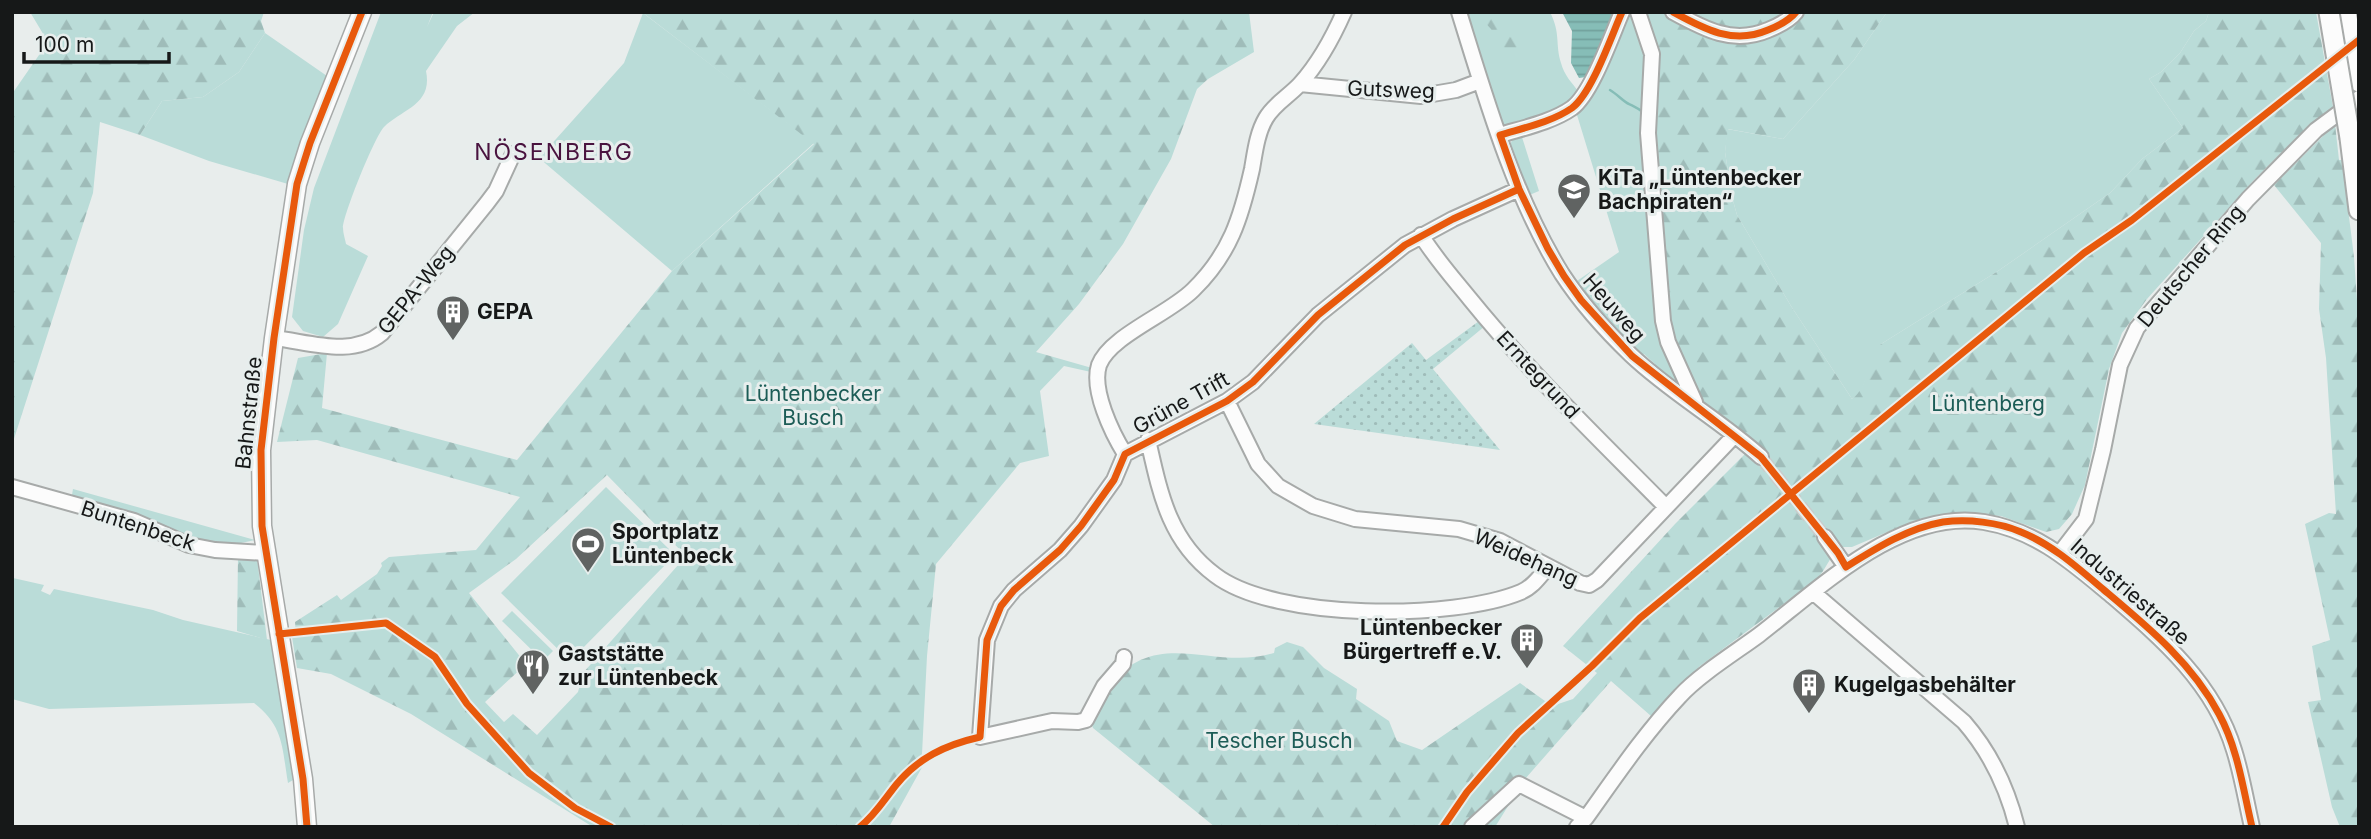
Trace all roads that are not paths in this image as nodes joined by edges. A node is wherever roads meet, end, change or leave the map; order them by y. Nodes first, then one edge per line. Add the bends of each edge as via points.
1 (362, 12) edge
2 (1344, 12) edge
3 (1459, 12) edge
4 (1622, 12) edge
5 (1638, 12) edge
6 (1673, 12) edge
7 (1796, 12) edge
8 (2329, 12) edge
9 (2346, 12) edge
10 (1480, 81) junction
11 (2359, 82) edge
12 (1300, 84) junction
13 (2359, 98) edge
14 (1500, 135) junction
15 (513, 154) dead end
16 (1519, 189) junction
17 (2359, 210) edge
18 (1421, 235) junction
19 (274, 338) junction
20 (1227, 401) junction
21 (1697, 406) junction
22 (1734, 436) junction
23 (1149, 440) junction
24 (1125, 454) junction
25 (1761, 457) tunnel mouth
26 (12, 487) edge
27 (1666, 507) junction
28 (1825, 537) tunnel mouth
29 (266, 553) junction
30 (2060, 553) junction
31 (1548, 567) junction
32 (1846, 567) junction
33 (1814, 593) junction
34 (1124, 657) dead end
35 (1582, 822) edge
36 (307, 827) edge
37 (1472, 827) edge
38 (2017, 827) edge
39 (2252, 827) edge

1 - 19 main road, Bahnstraße via 297,184
2 - 12 street
3 - 10 street, Heuweg
4 - 14 street via 1580,100 1561,114
5 - 21 street via 1652,54 1648,133 1663,321
6 - 7 street via 1739,38 1777,26
8 - 17 highway, bridge
9 - 11 highway
10 - 12 street, Gutsweg via 1421,96
10 - 14 street, Heuweg
12 - 24 street via 1266,117 1241,214 1219,261 1178,303 1103,355 1097,381 1100,395 1113,435
13 - 30 street, Deutscher Ring via 2316,130 2248,199 2137,328 2120,365 2086,519
14 - 16 street, Heuweg
15 - 19 street, GEPA-Weg via 485,206 373,341 350,348
16 - 18 street, Grüne Trift
16 - 21 street, Heuweg via 1548,249 1581,300 1632,356
18 - 20 street, Grüne Trift via 1318,315 1253,382
18 - 27 street, Erntegrund via 1521,359
19 - 29 main road, Bahnstraße via 260,475
20 - 23 street, Grüne Trift
20 - 31 street, Weidehang via 1258,464 1278,486 1313,506 1355,519 1459,530 1500,541
21 - 22 street, Heuweg
22 - 25 street, Heuweg
22 - 27 street, Weidehang
23 - 24 street, Grüne Trift
23 - 31 street via 1161,498 1177,534 1216,576 1245,592 1298,605 1423,610 1490,602 1523,592
24 - 34 street, Grüne Trift via 1114,480 1081,526 1001,606 987,640 980,737 1052,720 1086,720
26 - 29 street, Buntenbeck via 134,521 189,545
27 - 31 street, Weidehang via 1597,580 1580,583
28 - 32 street
29 - 36 main road, Bahnstraße
30 - 32 street, Industriestraße via 2011,529 1982,522 1943,522 1913,530
30 - 39 street, Industriestraße via 2168,645 2201,685 2234,749
32 - 33 street, Industriestraße
33 - 35 street, Industriestraße via 1682,693
33 - 38 street via 1980,740 1998,770
35 - 37 street, Industriestraße via 1519,784

